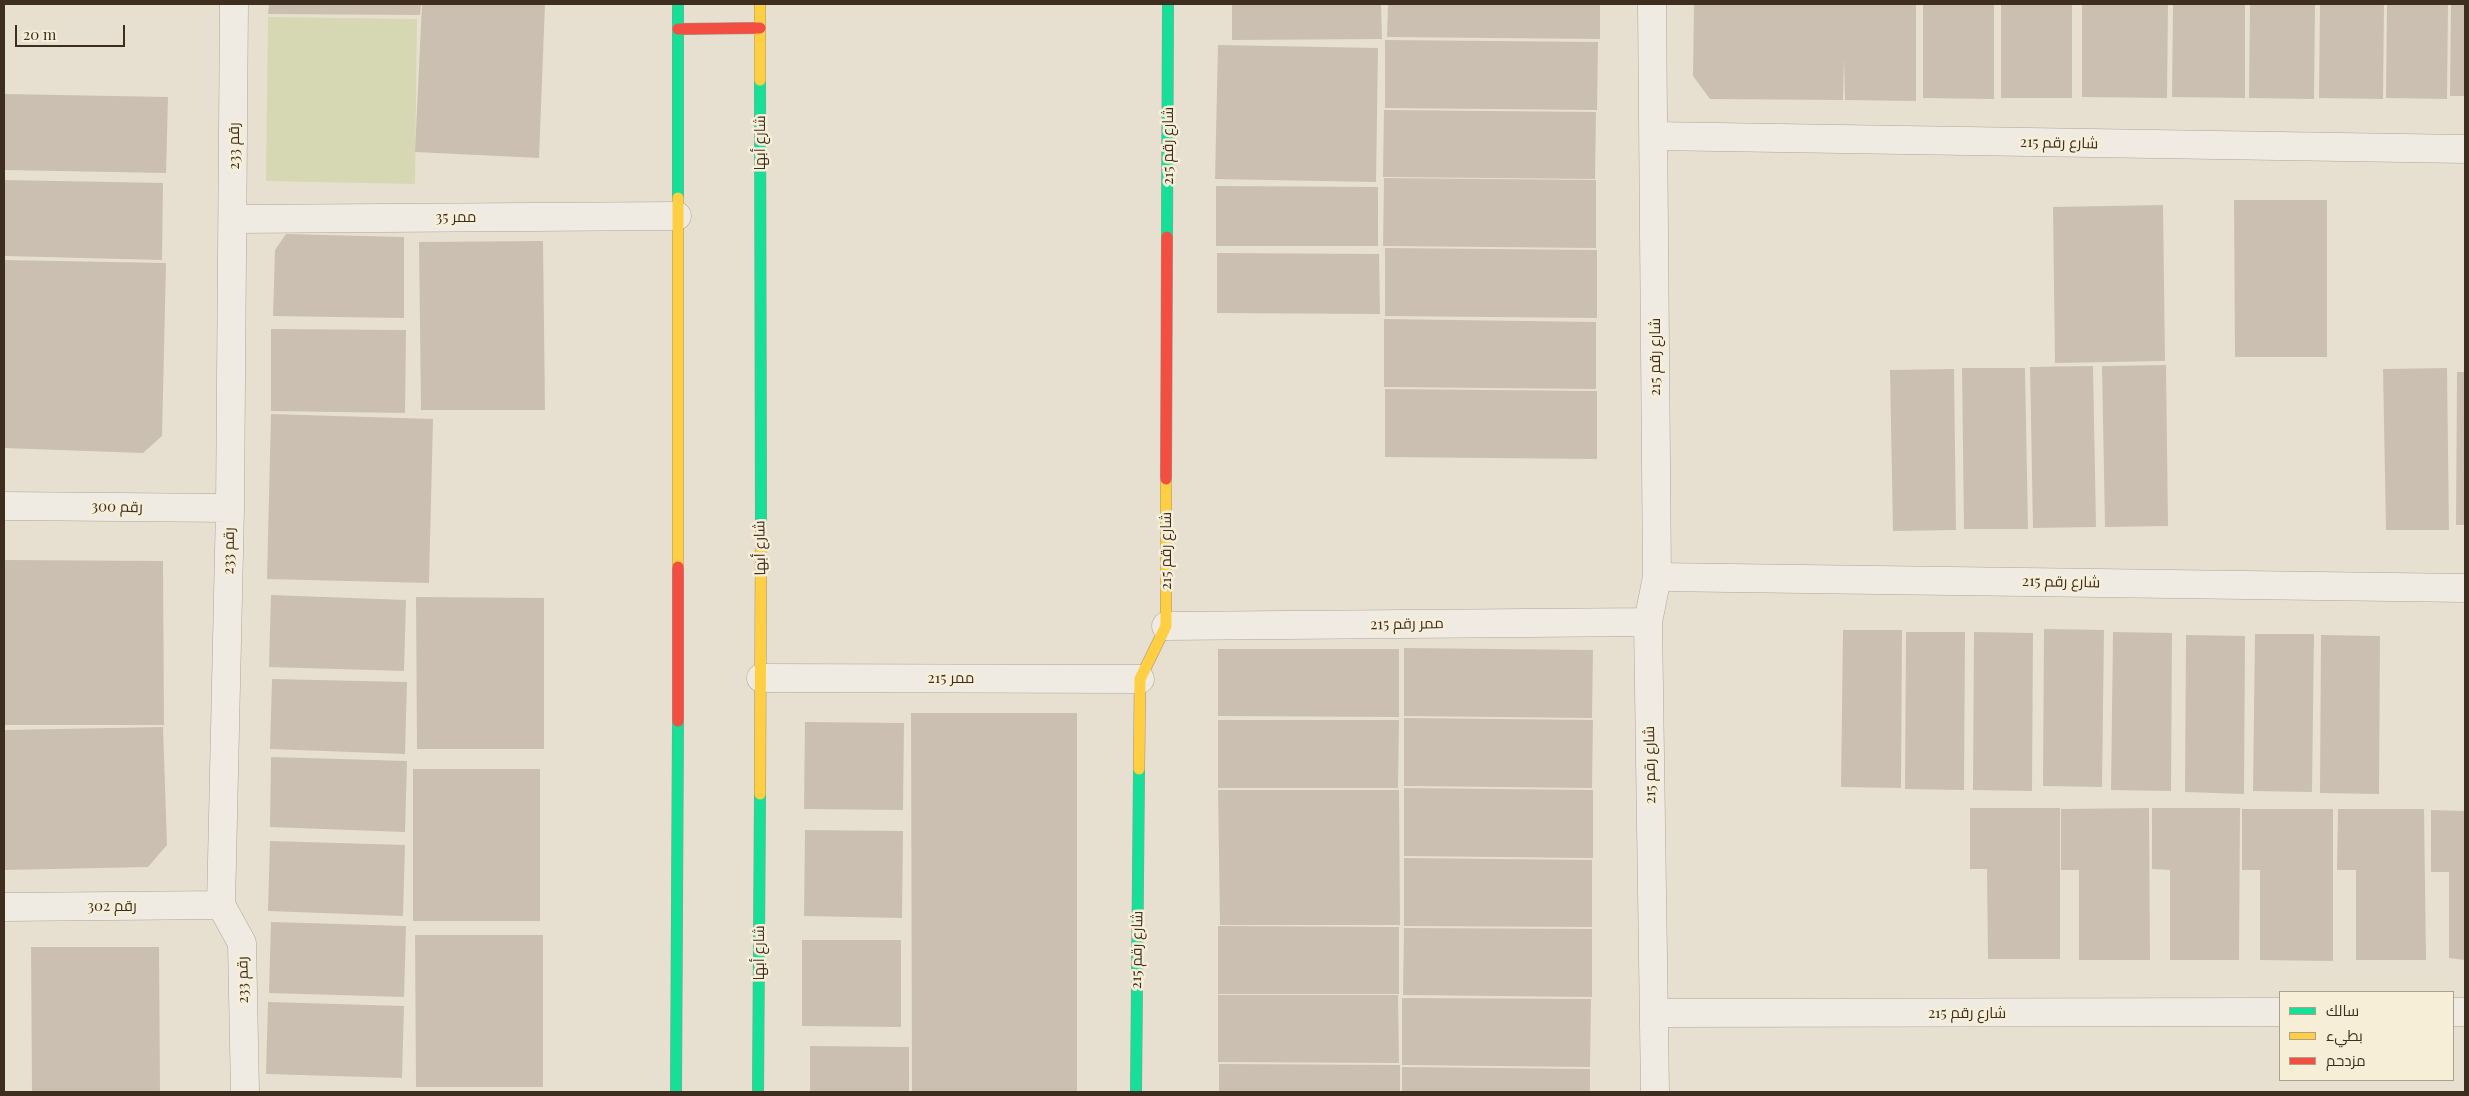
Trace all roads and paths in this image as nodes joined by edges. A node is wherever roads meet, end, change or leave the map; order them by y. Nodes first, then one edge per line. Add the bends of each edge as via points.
1 (234, 4) edge
2 (678, 4) edge
3 (760, 4) edge
4 (1168, 4) edge
5 (1652, 4) edge
6 (760, 28) junction
7 (678, 29) junction
8 (1654, 136) junction
9 (2465, 149) edge
10 (678, 216) junction
11 (234, 219) junction
12 (4, 506) edge
13 (230, 508) junction
14 (1657, 577) junction
15 (2465, 588) edge
16 (1648, 622) junction
17 (1166, 626) junction
18 (761, 678) junction
19 (1140, 679) junction
20 (221, 905) junction
21 (4, 906) edge
22 (2279, 1012) edge
23 (1654, 1013) junction
24 (245, 1092) edge
25 (676, 1092) edge
26 (758, 1092) edge
27 (1136, 1092) edge
28 (1655, 1092) edge

1 - 11 street, رقم 233
2 - 7 street
3 - 6 street, شارع أبها
4 - 17 street, شارع رقم 215
5 - 8 street, شارع رقم 215
6 - 7 street
6 - 18 street, شارع أبها
7 - 10 street
8 - 9 street, شارع رقم 215
8 - 14 street, شارع رقم 215
10 - 11 street, ممر 35
10 - 25 street
11 - 13 street, رقم 233
12 - 13 street, رقم 300
13 - 20 street, رقم 233
14 - 15 street, شارع رقم 215
14 - 16 street, شارع رقم 215
16 - 17 street, ممر رقم 215
16 - 23 street, شارع رقم 215
17 - 19 street, شارع رقم 215
18 - 19 street, ممر 215
18 - 26 street, شارع أبها
19 - 27 street, شارع رقم 215
20 - 21 street, رقم 302
20 - 24 street, رقم 233 via 242,943
22 - 23 street, شارع رقم 215
23 - 28 street, شارع رقم 215

